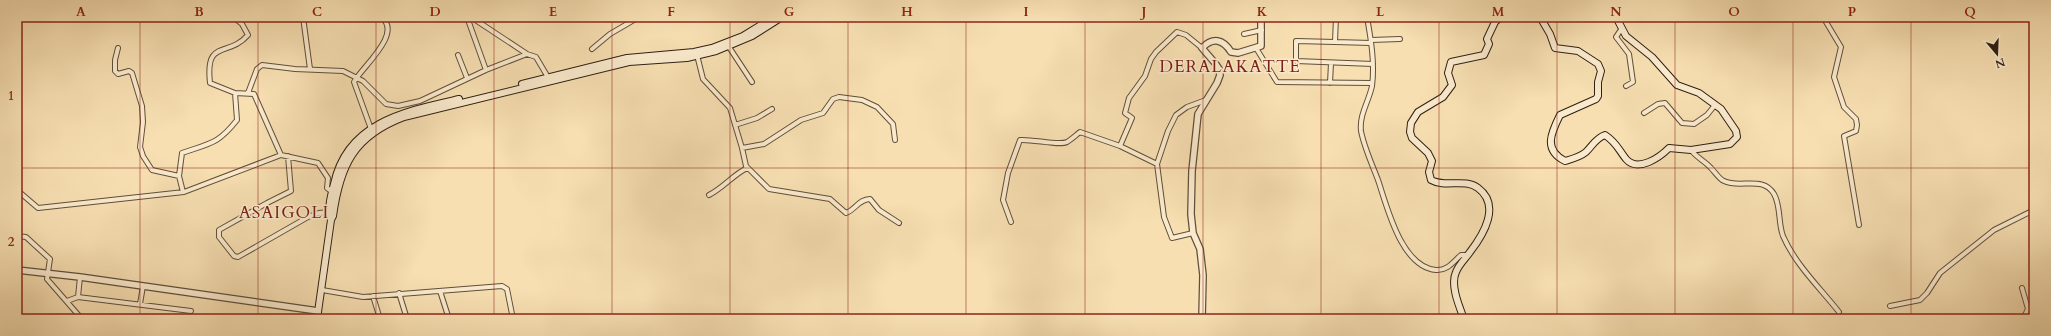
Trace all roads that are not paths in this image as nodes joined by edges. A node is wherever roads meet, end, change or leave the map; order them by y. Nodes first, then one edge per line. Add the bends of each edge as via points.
1 (179, 17) edge
2 (190, 17) edge
3 (233, 17) edge
4 (303, 17) edge
5 (381, 17) edge
6 (467, 17) edge
7 (471, 17) edge
8 (639, 17) edge
9 (774, 17) edge
10 (782, 17) edge
11 (1261, 17) edge
12 (1336, 17) edge
13 (1366, 17) edge
14 (1501, 17) edge
15 (1540, 17) edge
16 (1616, 17) edge
17 (1823, 17) edge
18 (1622, 28) junction
19 (1262, 30) junction
20 (1244, 34) dead end
21 (1400, 39) dead end
22 (1335, 42) junction
23 (1371, 42) junction
24 (729, 47) junction
25 (118, 48) dead end
26 (1202, 48) junction
27 (1256, 48) junction
28 (592, 49) dead end
29 (527, 54) junction
30 (697, 54) junction
31 (458, 55) dead end
32 (1331, 63) junction
33 (1373, 64) junction
34 (310, 69) junction
35 (486, 70) junction
36 (356, 78) junction
37 (467, 78) junction
38 (549, 80) junction
39 (752, 82) dead end
40 (1330, 83) junction
41 (1372, 83) junction
42 (1626, 86) dead end
43 (235, 93) junction
44 (248, 93) junction
45 (1206, 100) junction
46 (1715, 105) junction
47 (772, 109) dead end
48 (1644, 113) dead end
49 (735, 125) junction
50 (371, 129) junction
51 (894, 140) dead end
52 (1120, 146) junction
53 (742, 148) junction
54 (1691, 150) junction
55 (281, 155) junction
56 (288, 156) junction
57 (1157, 164) junction
58 (746, 166) junction
59 (179, 176) junction
60 (17, 190) edge
61 (182, 192) junction
62 (334, 193) junction
63 (709, 195) dead end
64 (2034, 210) edge
65 (330, 212) junction
66 (331, 220) junction
67 (1011, 222) dead end
68 (899, 223) dead end
69 (1859, 224) dead end
70 (1193, 233) junction
71 (17, 236) edge
72 (1468, 255) junction
73 (17, 270) edge
74 (47, 275) junction
75 (2034, 275) edge
76 (80, 277) junction
77 (2034, 285) edge
78 (143, 286) junction
79 (2022, 288) dead end
80 (322, 290) junction
81 (440, 291) junction
82 (399, 294) junction
83 (373, 296) junction
84 (78, 297) junction
85 (67, 301) junction
86 (140, 304) junction
87 (1890, 306) dead end
88 (190, 311) dead end
89 (318, 311) junction
90 (1839, 312) dead end
91 (82, 318) dead end
92 (317, 319) edge
93 (380, 319) edge
94 (407, 319) edge
95 (449, 319) edge
96 (514, 319) edge
97 (1202, 319) edge
98 (1464, 319) edge
99 (2023, 319) edge

1 - 2 street
3 - 43 street via 242,24 248,35 244,40 215,53 209,61 208,72 210,83
4 - 34 street
5 - 36 street via 387,33 380,51
6 - 35 street
7 - 29 street
8 - 28 street via 610,34
9 - 30 main road via 743,36
10 - 24 main road
11 - 19 street
12 - 22 street
13 - 23 street
14 - 72 main road via 1490,32 1487,39 1489,44 1484,55 1451,62 1448,73 1452,85 1448,92 1418,112 1411,123 1412,138 1428,153 1432,161 1429,172 1431,180 1440,184 1469,184 1477,187 1488,200 1489,220
15 - 54 main road via 1555,48 1578,52 1598,64 1601,71 1596,99 1560,115 1553,129 1551,141 1554,155 1565,161 1575,158 1584,153 1599,137 1606,135 1618,145 1627,160 1637,164 1651,160 1670,148
16 - 18 main road
17 - 69 street via 1841,47 1834,77 1844,107 1856,119 1856,131 1844,136
18 - 42 street via 1616,37 1628,54 1633,82
18 - 46 main road via 1626,36 1652,57 1677,85 1699,93
19 - 20 street
19 - 27 street via 1261,46
21 - 23 street
22 - 23 street
22 - 32 street via 1296,41 1296,61
23 - 33 street
24 - 30 main road
24 - 39 street
25 - 59 street via 115,71 118,74 129,71 132,73 142,106 140,143 143,156 152,170
26 - 27 street via 1215,40 1226,44 1231,52 1238,53
26 - 45 street via 1215,63 1220,75
26 - 52 street via 1186,35 1177,32 1156,52 1129,98 1124,113 1132,118
27 - 40 street via 1277,82
29 - 35 street
29 - 38 street via 536,57
30 - 38 main road via 627,58
30 - 49 street via 703,79 730,108
31 - 37 street
32 - 33 street
32 - 40 street
33 - 41 street
34 - 36 street via 343,71
34 - 44 street via 262,65 257,70
35 - 37 street
36 - 37 street via 363,81 386,104 398,106 420,101
36 - 50 street via 356,91
38 - 50 main road via 413,110
38 - 62 main road via 417,114 383,126 368,136 352,153
40 - 41 street
41 - 72 street via 1362,121 1363,139 1388,212 1403,244 1421,265 1436,270 1448,268 1461,255
43 - 44 street
43 - 59 street via 237,120 224,136 216,141 182,153
44 - 55 street via 254,94
45 - 57 street via 1187,107 1176,115
45 - 70 street via 1198,114 1192,171
46 - 48 street via 1707,115 1694,124 1682,123 1665,103 1658,104
46 - 54 main road via 1736,131 1737,137 1730,144
47 - 49 street via 757,118
49 - 53 street
50 - 62 main road via 358,139 348,152 337,172
51 - 53 street via 893,124 877,107 862,100 839,97 833,99 823,113 801,120 764,144
52 - 57 street
52 - 67 street via 1080,132 1067,142 1060,143 1020,140 1008,173 1003,200
53 - 58 street
54 - 90 street via 1695,156 1710,166 1722,181 1736,185 1754,182 1774,194 1780,226 1789,247
55 - 56 street
55 - 61 street
56 - 62 street via 318,163 328,178 327,188
56 - 65 street via 291,191 219,230 219,237 234,256 238,257 308,218
57 - 70 street via 1164,217 1172,238
58 - 63 street via 748,168 737,173
58 - 68 street via 769,189 830,199 846,213 861,201 870,199 879,210
59 - 61 street
60 - 61 street via 38,208
62 - 65 main road
62 - 66 main road
64 - 87 street via 1994,230 1940,273 1928,293 1920,300
65 - 66 main road
66 - 80 main road
70 - 97 street via 1200,249 1203,275
71 - 74 street via 26,237 50,259
72 - 98 main road via 1455,273 1455,290
73 - 74 street
74 - 76 street
74 - 85 street via 52,286
75 - 77 street
76 - 78 street
76 - 84 street
78 - 86 street
78 - 89 street
79 - 99 street via 2028,309
80 - 83 street via 363,297
80 - 89 main road
81 - 82 street
81 - 95 street
81 - 96 street via 502,286 507,289
82 - 83 street
82 - 94 street
83 - 93 street
84 - 85 street
84 - 86 street
85 - 91 street
86 - 88 street
89 - 92 main road

